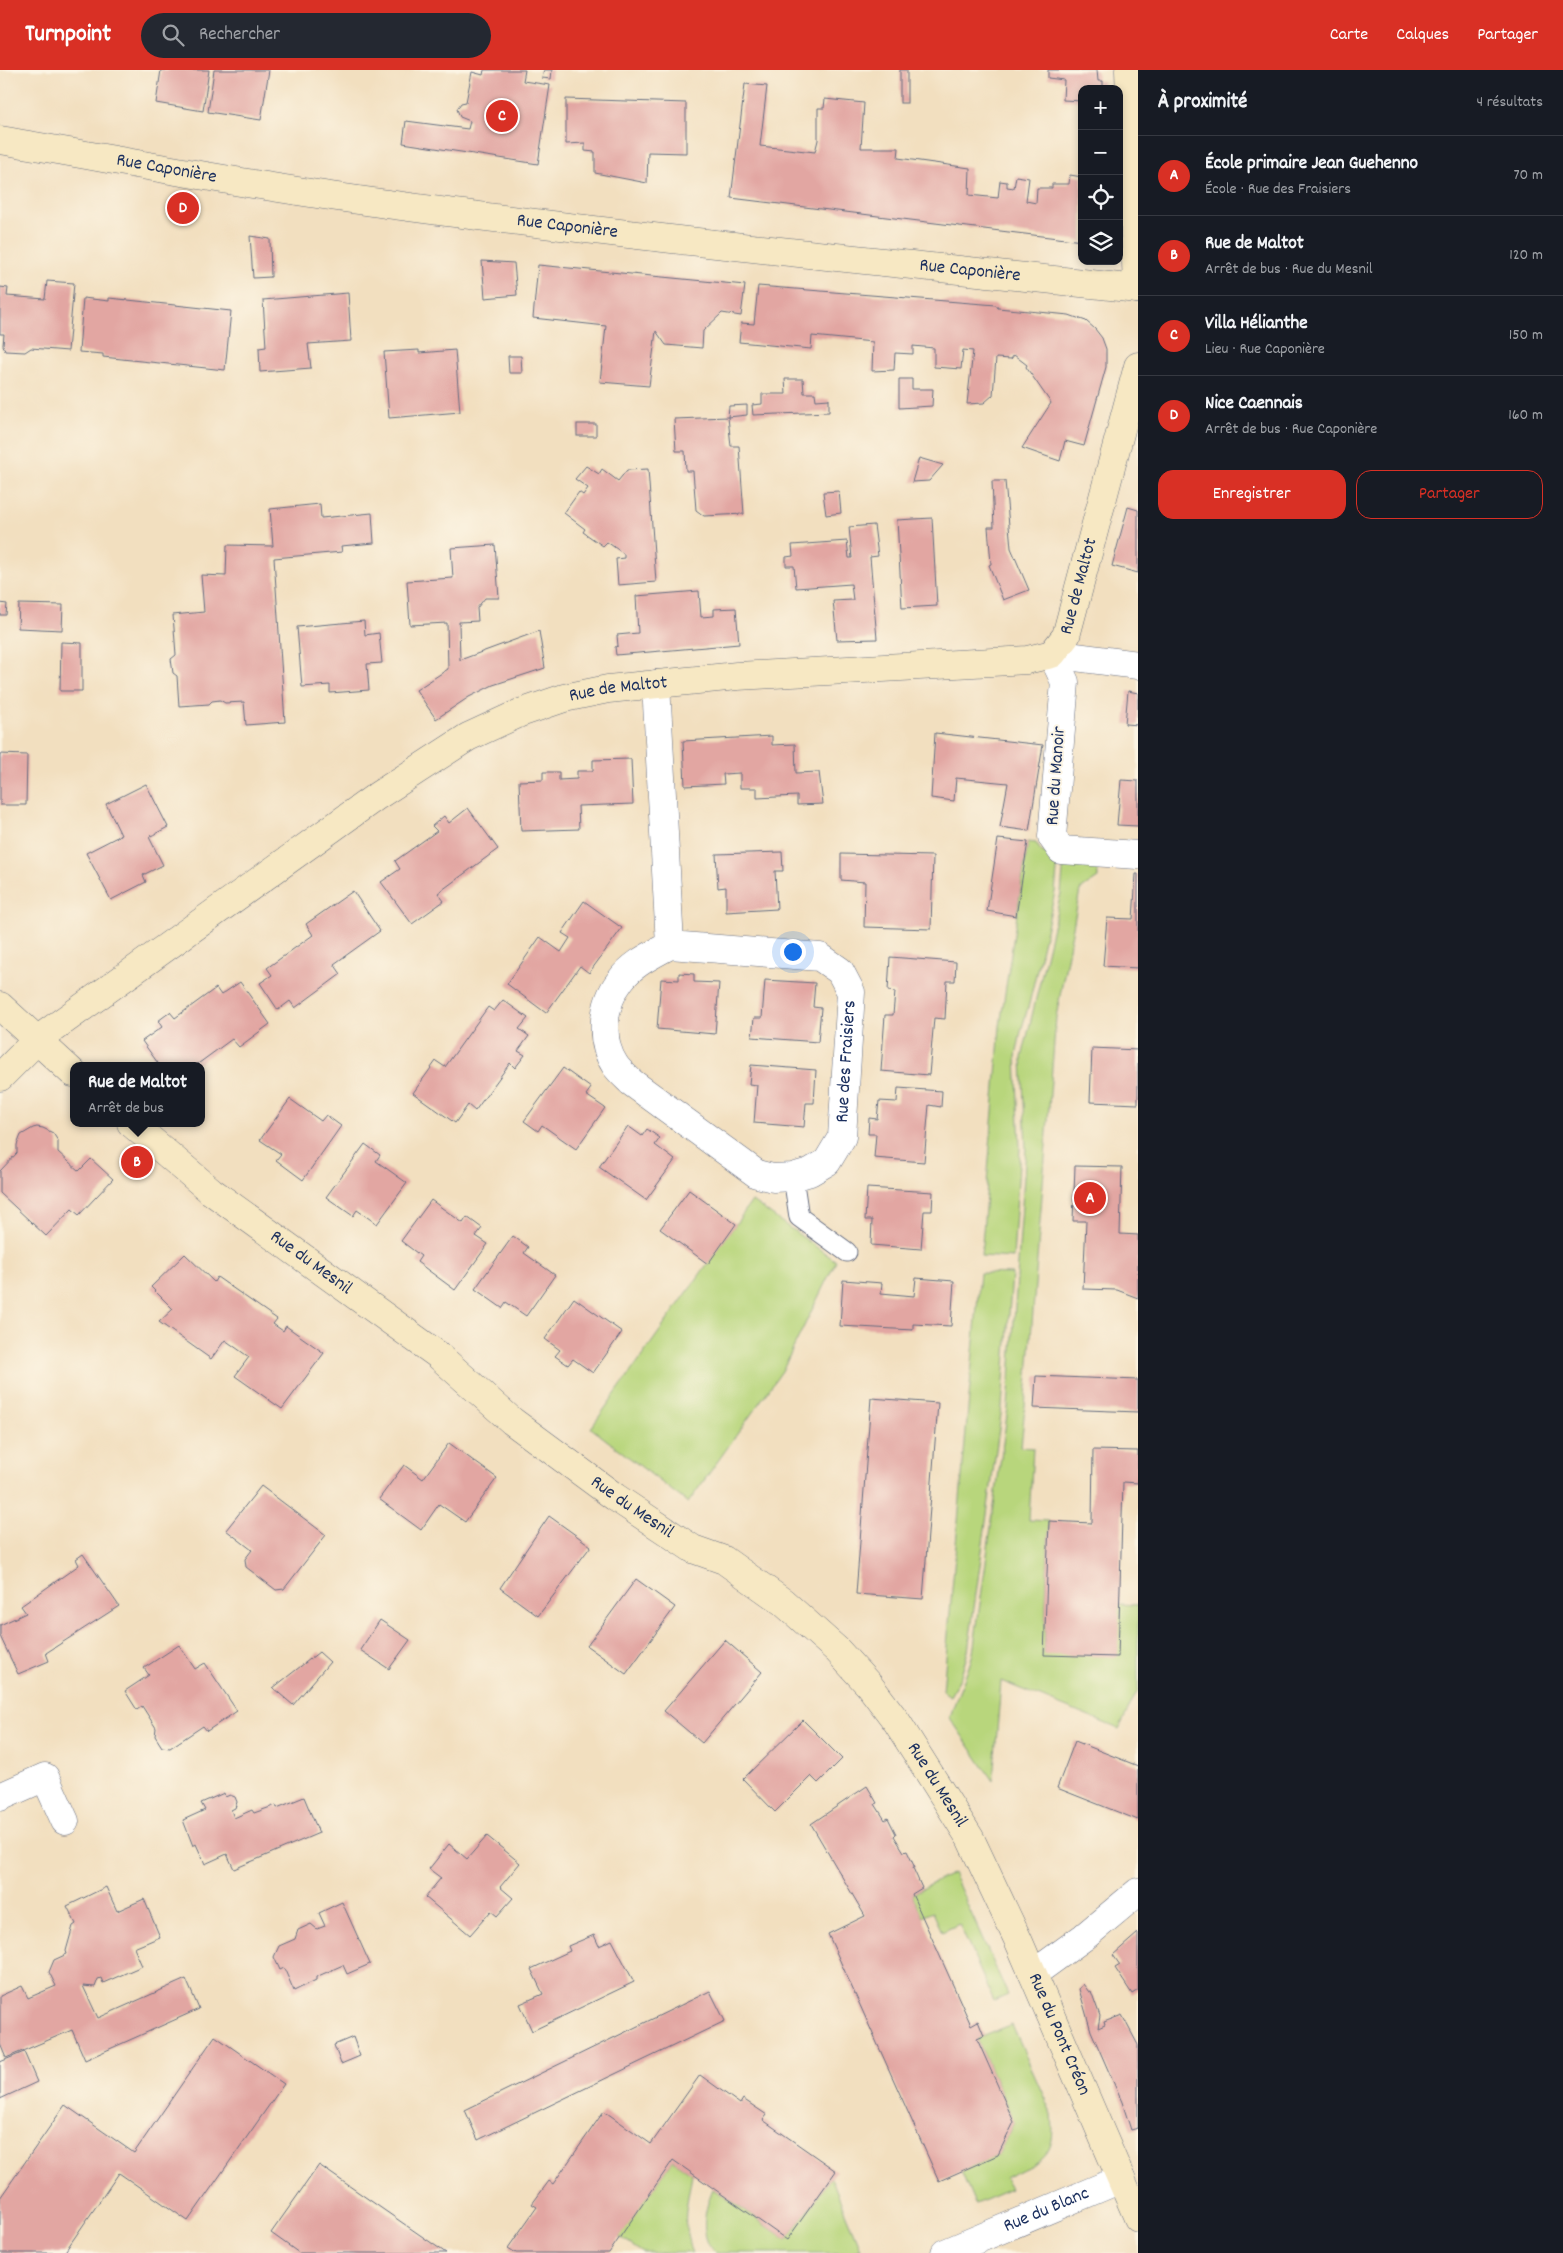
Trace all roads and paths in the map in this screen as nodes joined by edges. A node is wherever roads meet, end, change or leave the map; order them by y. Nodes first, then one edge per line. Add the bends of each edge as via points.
1 (1129, 70) edge
2 (0, 140) edge
3 (1138, 289) edge
4 (1138, 366) edge
5 (1052, 654) junction
6 (1138, 666) edge
7 (656, 684) junction
8 (1138, 855) edge
9 (670, 945) junction
10 (0, 1006) edge
11 (37, 1040) junction
12 (70, 1069) edge
13 (0, 1077) edge
14 (137, 1127) edge
15 (794, 1177) junction
16 (847, 1252) dead end
17 (0, 1797) edge
18 (65, 1821) dead end
19 (1138, 1892) edge
20 (1033, 1974) junction
21 (1121, 2179) junction
22 (1138, 2218) edge
23 (945, 2253) edge

1 - 3 street
2 - 3 street, Rue Caponière via 384,204
4 - 5 street, Rue de Maltot via 1066,636
5 - 6 street
5 - 7 street, Rue de Maltot via 1027,660 737,676
5 - 8 street, Rue du Manoir via 1064,682 1052,837 1061,850
7 - 9 street
7 - 11 street, Rue de Maltot via 564,698 520,713 468,737 377,796
9 - 15 street, Rue des Fraisiers via 638,963 620,981 607,1005 605,1038 615,1065 631,1082 757,1174 773,1178
9 - 15 street, Rue des Fraisiers via 820,957 840,971 851,992 842,1137 827,1162
10 - 11 street
11 - 12 street
11 - 13 street, Rue de Maltot
14 - 20 street, Rue du Mesnil via 211,1191 438,1355 512,1421 693,1549 724,1560 783,1602 838,1650 897,1722 970,1838
15 - 16 lane via 799,1217
17 - 18 street via 44,1777
19 - 20 street, Rue du Pont Créon
20 - 21 street, Rue du Pont Créon
21 - 22 street, Rue du Pont Créon
21 - 23 street, Rue du Blanc

